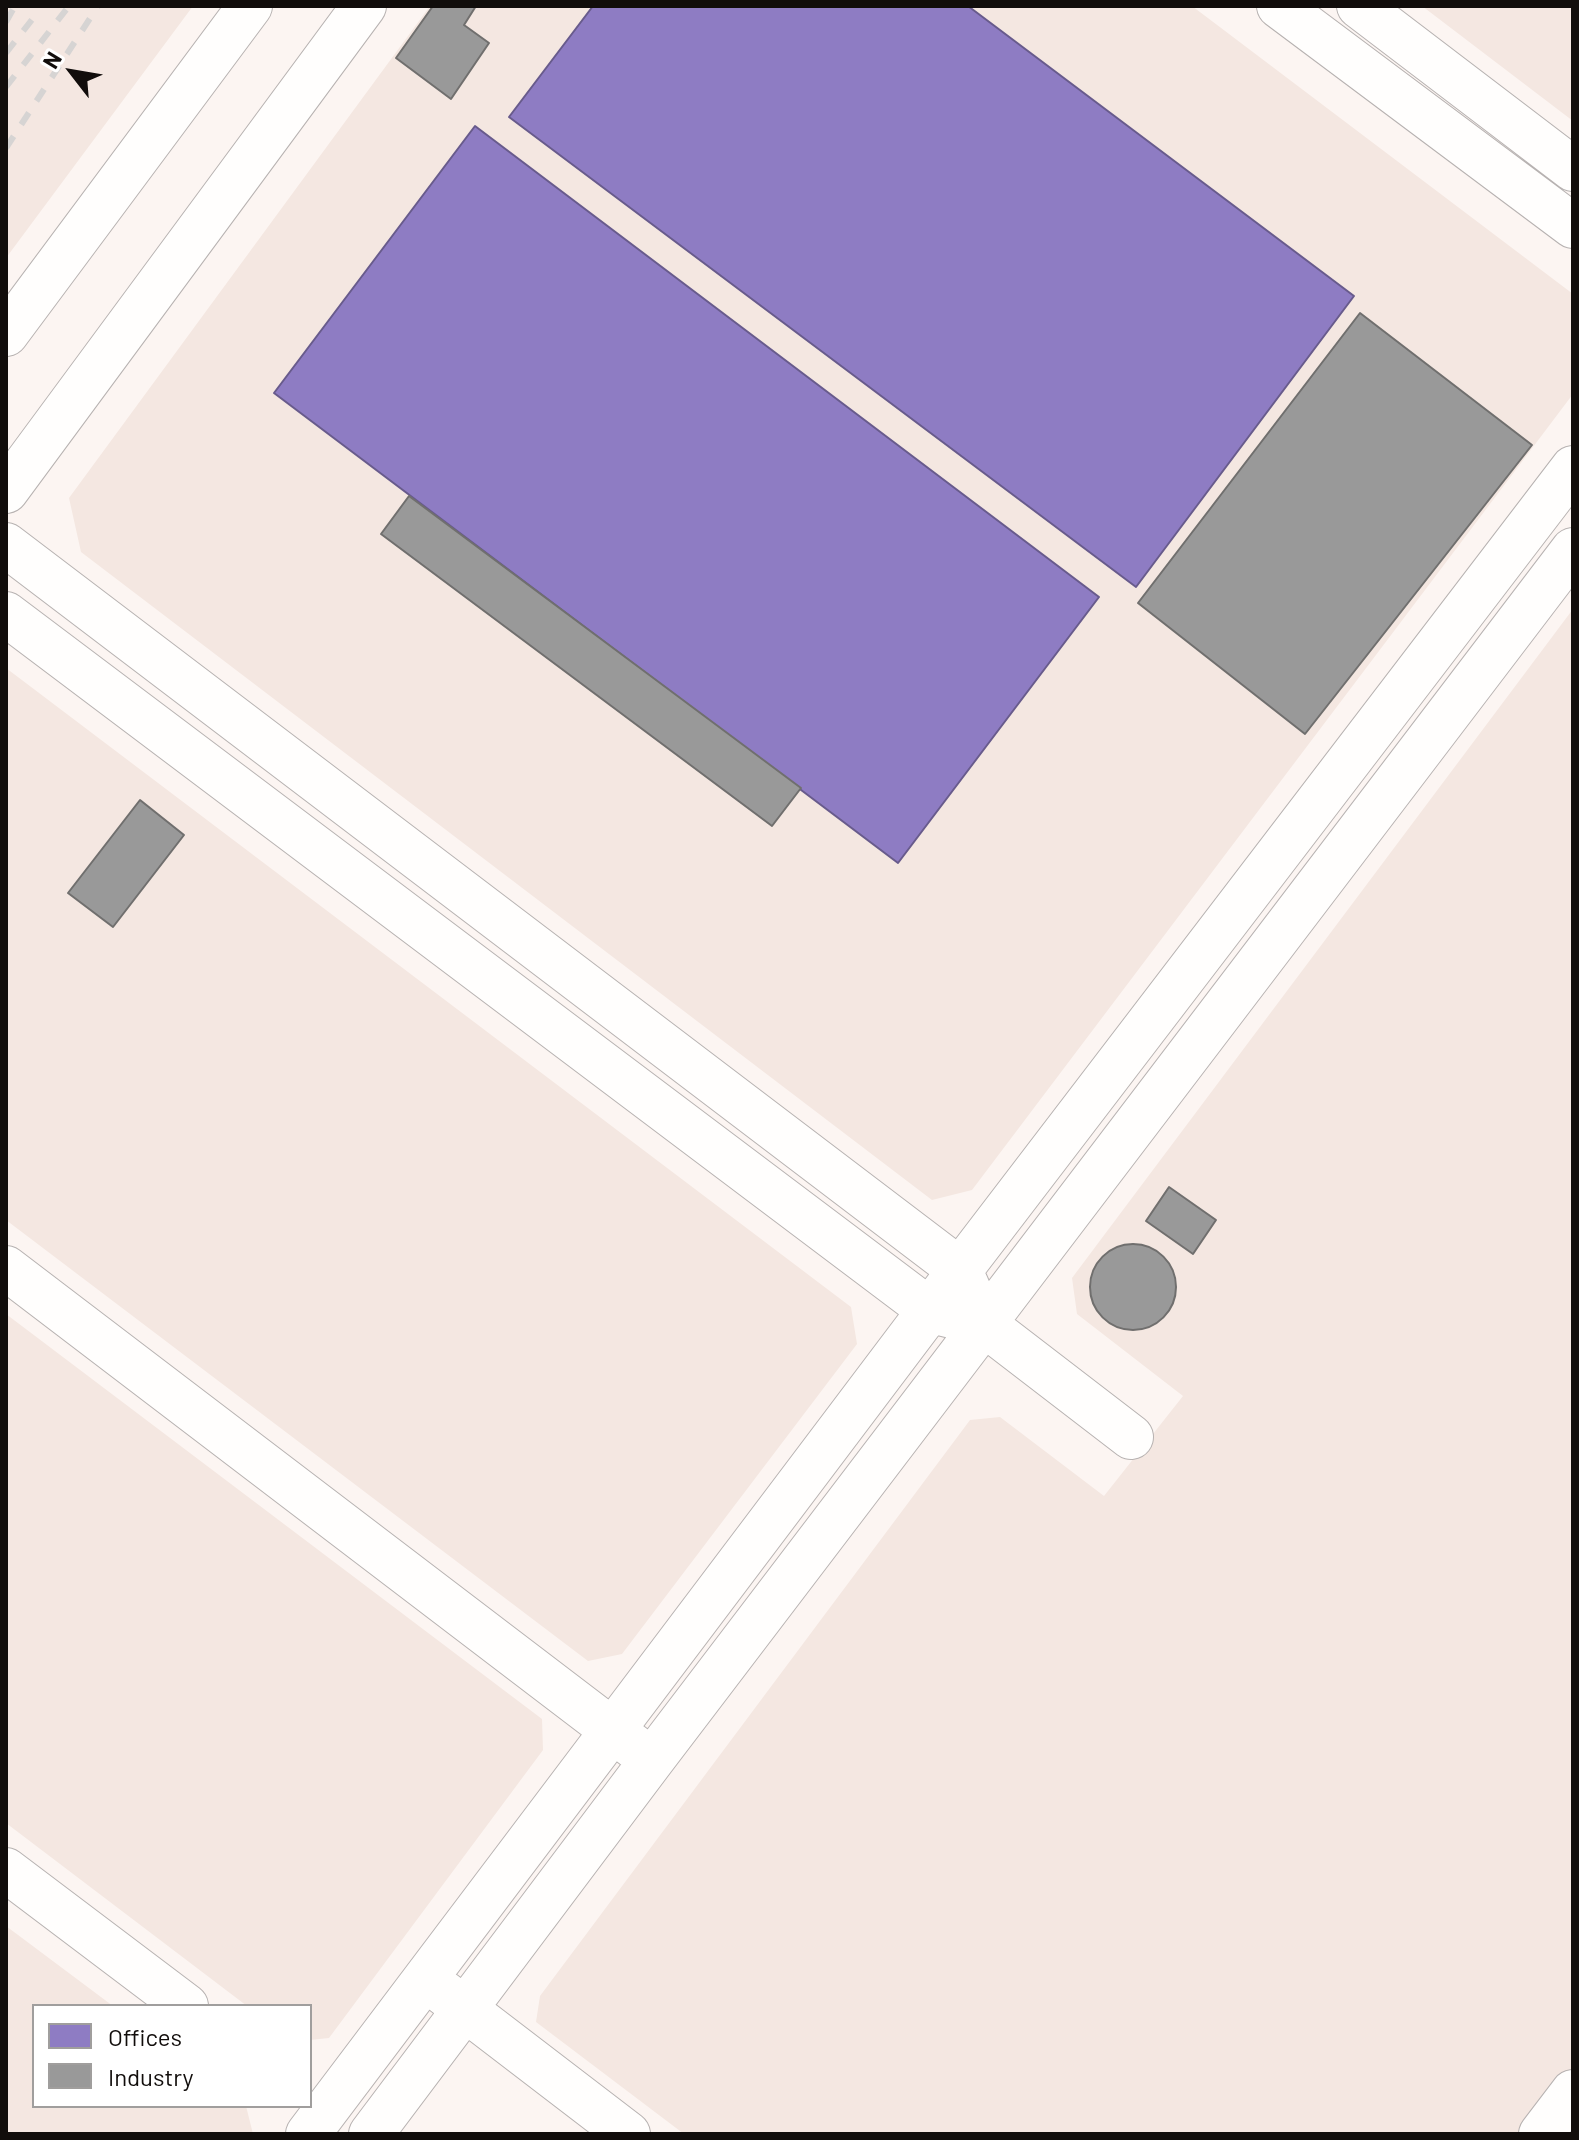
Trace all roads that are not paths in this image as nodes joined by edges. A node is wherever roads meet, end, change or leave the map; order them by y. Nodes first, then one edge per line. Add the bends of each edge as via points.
1 (250, 6) edge
2 (364, 6) edge
3 (1279, 6) edge
4 (1359, 6) edge
5 (1573, 169) edge
6 (1573, 226) edge
7 (6, 334) edge
8 (1573, 468) edge
9 (6, 491) edge
10 (6, 545) edge
11 (1573, 550) edge
12 (6, 614) edge
13 (6, 1268) edge
14 (960, 1270) junction
15 (931, 1311) junction
16 (984, 1324) junction
17 (1131, 1437) dead end
18 (613, 1731) junction
19 (652, 1760) junction
20 (6, 1870) edge
21 (426, 1979) junction
22 (183, 2004) edge
23 (465, 2010) junction
24 (1573, 2092) edge
25 (325, 2120) edge
26 (371, 2134) edge
27 (628, 2134) edge
28 (1541, 2134) edge

1 - 7 street
2 - 9 street
3 - 6 street
4 - 5 street
8 - 14 street
10 - 14 street
11 - 16 street
12 - 15 street
13 - 18 street
14 - 15 street
14 - 16 street
15 - 16 street
15 - 18 street
16 - 17 street
16 - 19 street
18 - 19 street
18 - 21 street
19 - 23 street
20 - 22 street
21 - 23 street
21 - 25 street
23 - 26 street
23 - 27 street
24 - 28 street

